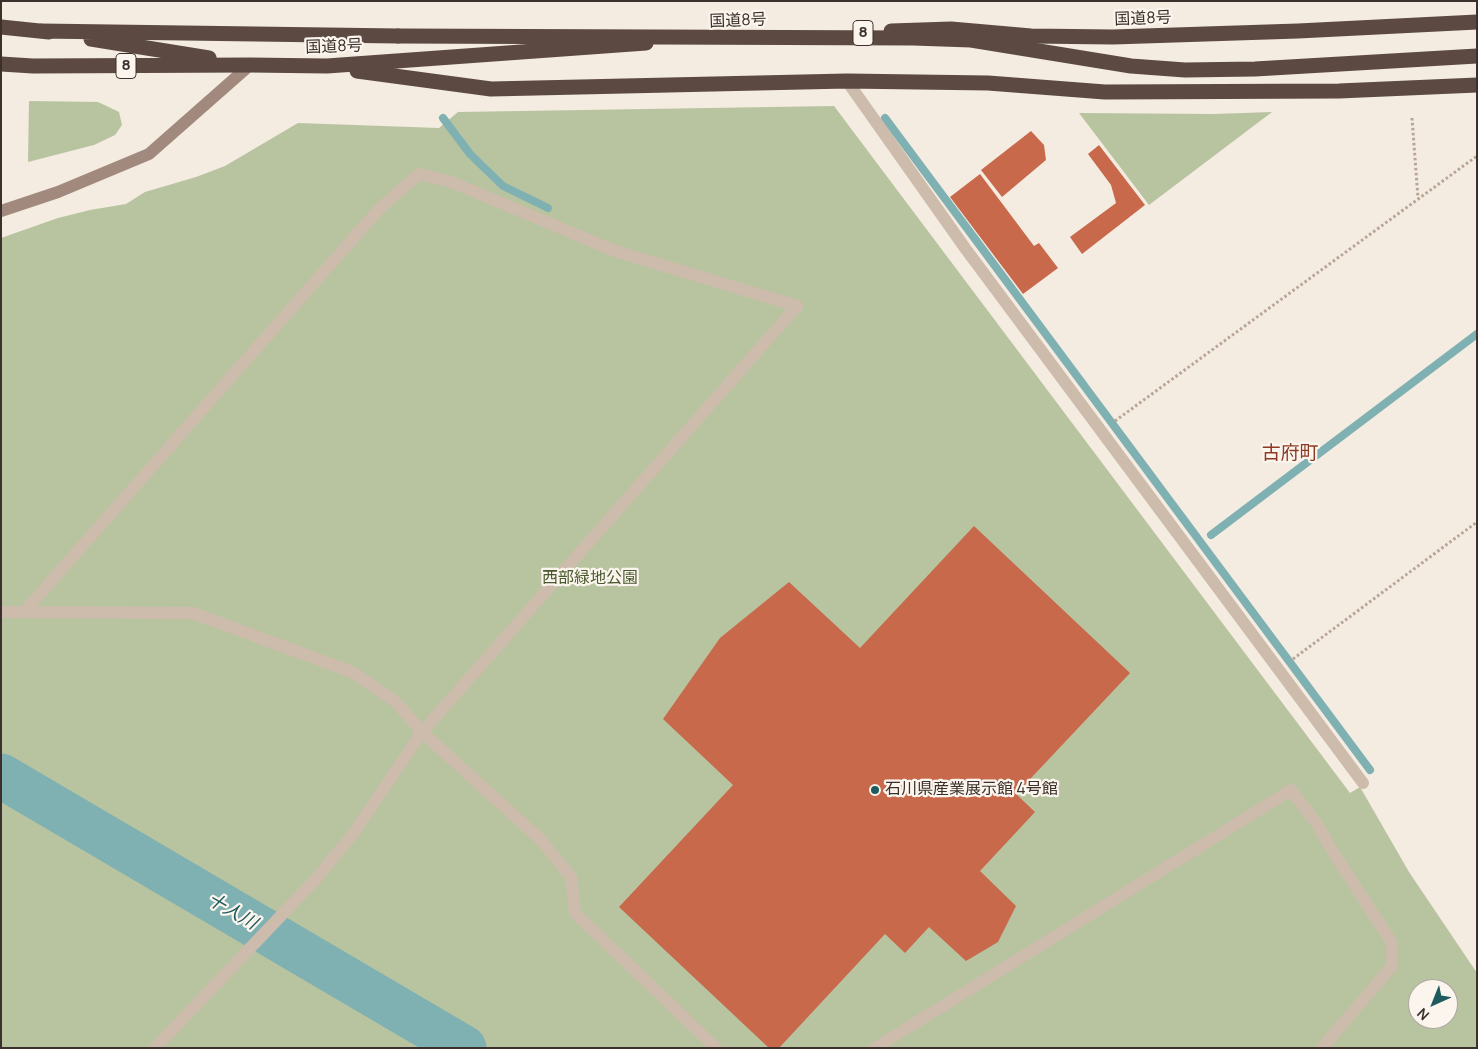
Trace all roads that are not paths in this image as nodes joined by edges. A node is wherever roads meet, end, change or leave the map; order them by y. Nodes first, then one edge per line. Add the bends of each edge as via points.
1 (1477, 22) edge
2 (1, 27) edge
3 (41, 31) junction
4 (1477, 56) edge
5 (1, 64) edge
6 (250, 65) junction
7 (327, 66) junction
8 (847, 81) junction
9 (1477, 85) edge
10 (1, 211) edge
11 (1, 612) edge
12 (24, 612) junction
13 (422, 732) junction
14 (1363, 783) dead end
15 (155, 1048) edge
16 (716, 1048) edge
17 (875, 1048) edge
18 (1322, 1048) edge

1 - 7 highway, 国道8号 / 8 via 1113,37 1031,36 951,29 677,41
2 - 3 highway
3 - 4 highway, bridge via 913,38 971,40 1131,66 1186,70
3 - 6 highway
5 - 6 highway, 国道8号 / 8
6 - 7 highway, 国道8号 / 8
6 - 10 main road via 149,154 58,192
7 - 8 highway via 491,89
8 - 9 highway via 988,83 1105,92
8 - 14 street via 1100,432
11 - 12 street
12 - 13 street via 193,613 352,672 395,702
12 - 13 street via 379,209 419,174 448,181 615,251 798,306
13 - 15 street via 353,834 315,880
13 - 16 street via 541,840 571,877 575,912
17 - 18 street via 1291,790 1317,824 1392,943 1392,966

